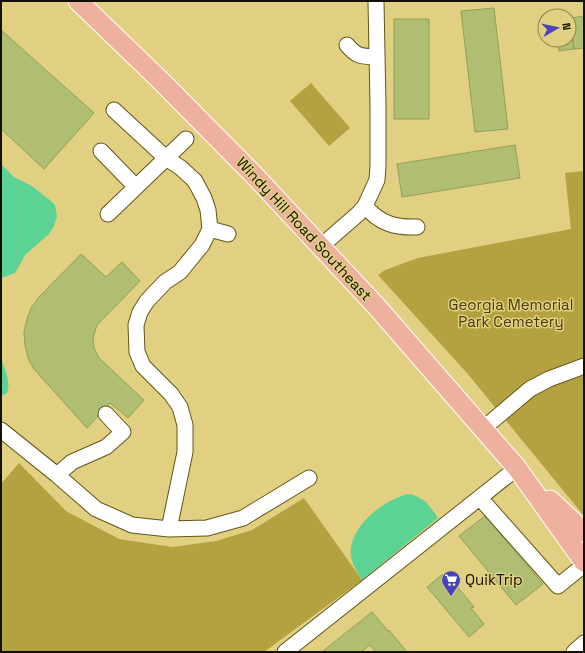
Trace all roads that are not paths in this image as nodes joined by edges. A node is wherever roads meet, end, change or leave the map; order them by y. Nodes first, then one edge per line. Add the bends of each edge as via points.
1 (78, 1) edge
2 (376, 1) edge
3 (347, 45) dead end
4 (376, 57) junction
5 (114, 110) dead end
6 (186, 139) dead end
7 (101, 151) dead end
8 (166, 158) junction
9 (136, 187) junction
10 (365, 206) junction
11 (108, 214) dead end
12 (417, 227) dead end
13 (210, 229) junction
14 (228, 234) dead end
15 (320, 247) junction
16 (584, 366) edge
17 (106, 414) dead end
18 (484, 428) junction
19 (1, 430) edge
20 (517, 468) junction
21 (57, 475) junction
22 (309, 478) dead end
23 (480, 498) junction
24 (168, 529) junction
25 (584, 532) edge
26 (584, 562) edge
27 (584, 565) edge
28 (584, 644) edge
29 (285, 652) edge
30 (574, 652) edge

1 - 15 main road, Windy Hill Road Southeast via 249,170
2 - 4 street
3 - 4 street via 354,53
4 - 10 street via 378,173
5 - 8 street
6 - 8 street
7 - 9 street
8 - 9 street
8 - 13 street via 195,181 208,210
9 - 11 street
10 - 12 street via 373,215 387,223
10 - 15 street
13 - 14 street
13 - 24 street via 189,262 147,301 136,325 137,352 143,366 171,394 180,407 185,425 185,452
15 - 18 main road, Windy Hill Road Southeast
16 - 18 street via 530,389
17 - 21 street via 123,432 106,448 72,462
18 - 20 main road, Windy Hill Road Southeast
19 - 21 street
20 - 23 street
20 - 25 main road, Windy Hill Road Southeast
20 - 26 main road, Windy Hill Road Southeast
21 - 24 street via 96,509 132,525
22 - 24 street via 243,518 207,528
23 - 27 street via 558,586
23 - 29 street
28 - 30 street

